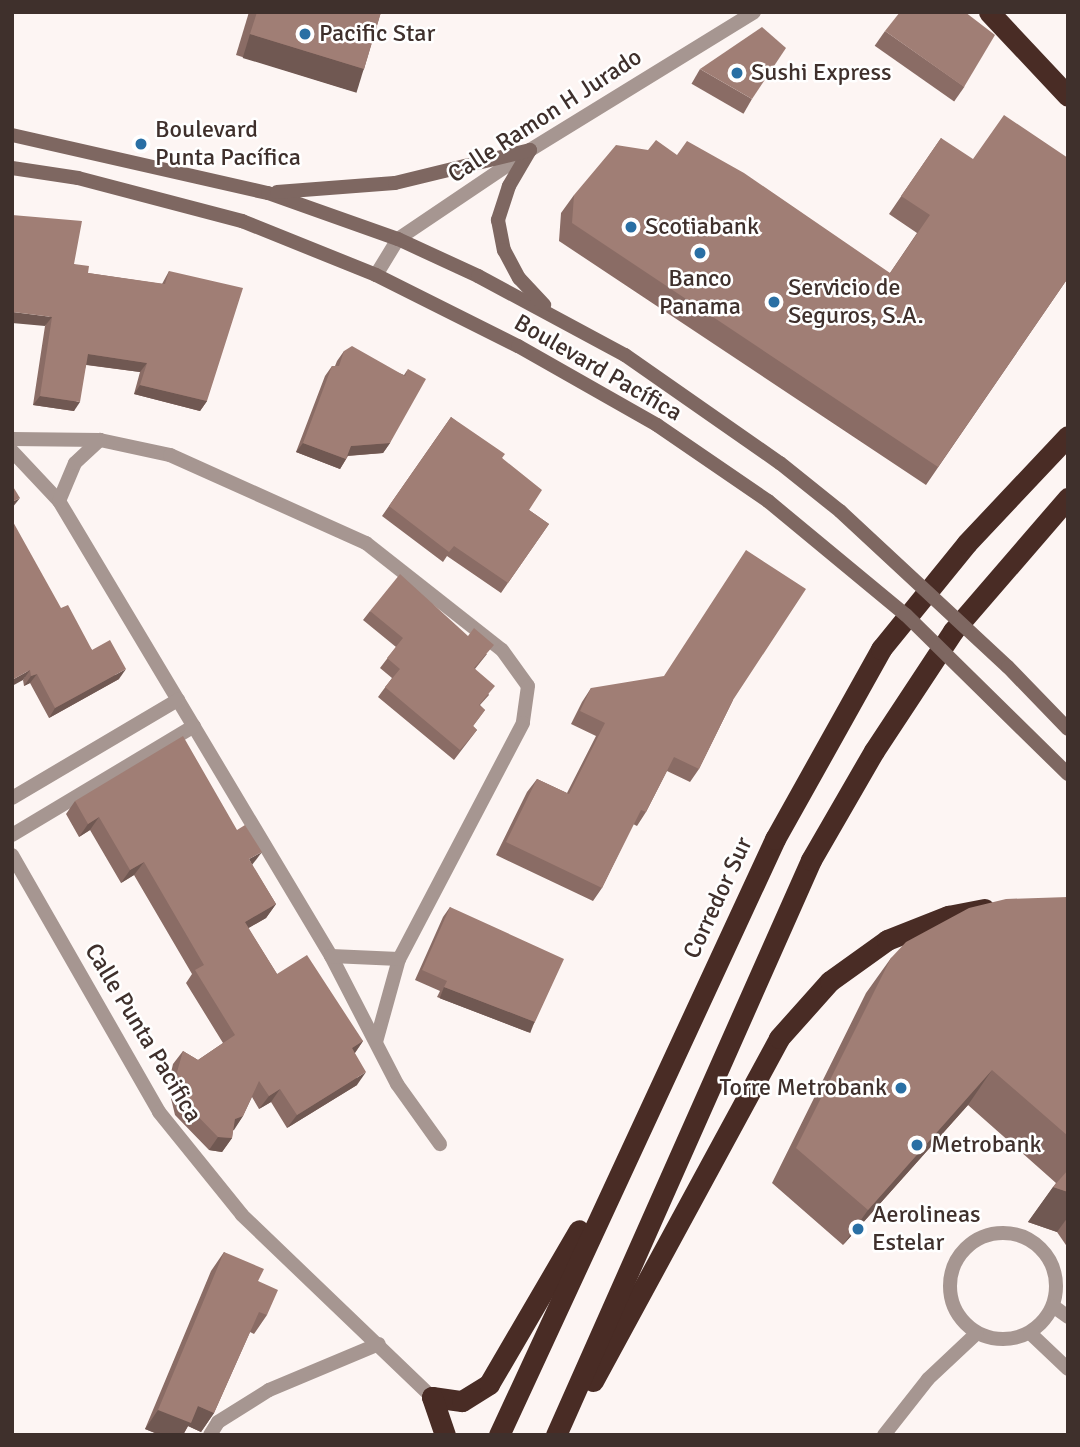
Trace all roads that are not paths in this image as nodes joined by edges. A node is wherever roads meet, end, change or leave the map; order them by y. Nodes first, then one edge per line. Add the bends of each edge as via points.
1 (754, 12) edge
2 (989, 12) edge
3 (1068, 96) edge
4 (12, 135) edge
5 (530, 150) junction
6 (12, 168) edge
7 (268, 193) junction
8 (398, 239) junction
9 (376, 275) junction
10 (552, 314) junction
11 (1068, 420) edge
12 (1068, 436) edge
13 (12, 439) edge
14 (100, 440) junction
15 (12, 451) edge
16 (1040, 462) junction
17 (1068, 498) edge
18 (59, 501) junction
19 (178, 700) junction
20 (194, 726) junction
21 (1068, 729) edge
22 (1068, 774) edge
23 (12, 799) edge
24 (12, 835) edge
25 (12, 855) edge
26 (1006, 905) edge
27 (331, 957) junction
28 (400, 959) junction
29 (376, 1042) junction
30 (440, 1144) dead end
31 (629, 1148) junction
32 (1053, 1306) junction
33 (1068, 1317) edge
34 (977, 1333) junction
35 (1030, 1333) junction
36 (379, 1344) junction
37 (1068, 1369) edge
38 (432, 1397) junction
39 (210, 1435) edge
40 (445, 1435) edge
41 (499, 1435) edge
42 (556, 1435) edge
43 (562, 1435) edge
44 (884, 1435) edge

1 - 5 street, Calle Ramon H Jurado
2 - 3 highway
4 - 7 street, Boulevard Pacífica
5 - 7 street via 395,183
5 - 8 street, Calle Ramon H Jurado
5 - 10 street via 509,186 498,220 504,250 519,278
6 - 9 street, Boulevard Pacífica via 78,178 242,221
7 - 8 street, Boulevard Pacífica
8 - 9 street, Calle Ramon H Jurado
8 - 10 street, Boulevard Pacífica
9 - 22 street, Boulevard Pacífica, bridge via 518,346 657,425 768,502 906,615
10 - 21 street, Boulevard Pacífica, bridge via 625,355 780,463 890,556
11 - 16 highway
12 - 16 highway, Corredor Sur
13 - 14 street
14 - 18 street via 75,463
14 - 28 street via 170,455 366,543 502,650 528,686 523,723
15 - 18 street
16 - 31 highway, Corredor Sur via 881,649 775,839
17 - 42 highway via 953,631 874,751 811,860
18 - 19 street
19 - 20 street
19 - 23 street
20 - 24 street
20 - 27 street
25 - 36 street, Calle Punta Pacifica via 159,1112 242,1216
26 - 43 highway via 948,916 887,940 830,981 779,1038 653,1277
27 - 28 street
27 - 29 street
28 - 29 street
29 - 30 street via 397,1084
31 - 38 highway via 489,1384 462,1401
31 - 41 highway, Corredor Sur
32 - 33 street
32 - 34 street via 1055,1272 1036,1243 1020,1235 986,1235 958,1256 951,1273 954,1307
32 - 35 street
34 - 35 street via 1013,1339
34 - 44 street via 928,1379
35 - 37 street
36 - 38 street, Calle Punta Pacifica
36 - 39 street via 269,1390 218,1422
38 - 40 highway

